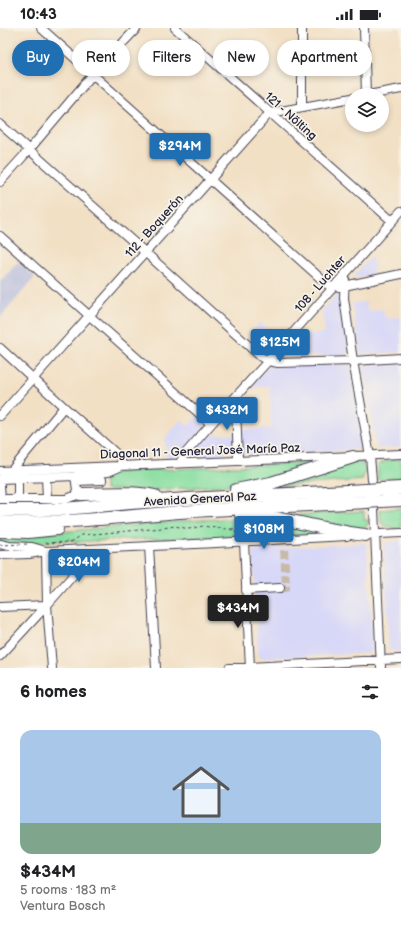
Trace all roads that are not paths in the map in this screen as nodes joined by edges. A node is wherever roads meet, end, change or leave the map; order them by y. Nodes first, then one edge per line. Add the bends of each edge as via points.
1 (41, 28) edge
2 (137, 28) edge
3 (174, 28) edge
4 (302, 28) edge
5 (364, 28) edge
6 (126, 40) edge
7 (72, 55) edge
8 (91, 76) edge
9 (95, 76) edge
10 (367, 88) edge
11 (401, 89) edge
12 (389, 91) edge
13 (345, 99) edge
14 (302, 107) junction
15 (270, 113) junction
16 (0, 124) edge
17 (29, 150) junction
18 (210, 180) junction
19 (0, 182) edge
20 (401, 211) edge
21 (392, 221) junction
22 (0, 236) edge
23 (146, 253) junction
24 (401, 274) edge
25 (345, 275) junction
26 (344, 286) junction
27 (333, 288) junction
28 (89, 316) junction
29 (1, 350) edge
30 (401, 358) edge
31 (268, 361) junction
32 (352, 361) junction
33 (33, 379) junction
34 (234, 399) junction
35 (64, 407) junction
36 (0, 416) edge
37 (210, 424) junction
38 (401, 454) edge
39 (370, 456) junction
40 (354, 457) junction
41 (238, 461) junction
42 (180, 464) junction
43 (122, 466) junction
44 (11, 471) junction
45 (0, 472) edge
46 (46, 477) junction
47 (18, 478) junction
48 (76, 478) junction
49 (0, 479) edge
50 (102, 480) dead end
51 (0, 486) edge
52 (401, 488) edge
53 (80, 494) junction
54 (372, 496) junction
55 (18, 499) junction
56 (47, 499) junction
57 (182, 499) junction
58 (401, 500) edge
59 (0, 503) edge
60 (178, 512) junction
61 (119, 517) junction
62 (0, 522) edge
63 (0, 531) edge
64 (401, 533) edge
65 (370, 534) junction
66 (244, 542) junction
67 (0, 545) edge
68 (149, 546) junction
69 (96, 549) junction
70 (46, 551) junction
71 (0, 555) edge
72 (280, 588) dead end
73 (246, 590) junction
74 (47, 605) junction
75 (0, 607) edge
76 (0, 656) edge
77 (401, 659) edge
78 (381, 664) edge
79 (250, 667) edge
80 (52, 668) edge
81 (156, 668) edge
82 (229, 668) edge

1 - 7 street
2 - 6 street
3 - 15 street, 121 - Nölting
4 - 14 street
5 - 10 street
8 - 17 street
9 - 18 street
11 - 12 street
13 - 14 street
14 - 15 street
15 - 18 street, 112 - Boquerón
15 - 21 street, 121 - Nölting
16 - 17 street
17 - 19 street
17 - 23 street
18 - 23 street, 112 - Boquerón
18 - 27 street
20 - 21 street, 108 - Luchter
21 - 25 street, 108 - Luchter
22 - 28 street
23 - 28 street, 112 - Boquerón
23 - 31 street
24 - 26 street
25 - 26 street
25 - 27 street, 108 - Luchter
26 - 27 street
26 - 32 street
27 - 31 street, 108 - Luchter
28 - 33 street, 112 - Boquerón
28 - 37 street
29 - 33 street
30 - 32 street
31 - 32 street
31 - 34 street, 108 - Luchter
32 - 39 street
33 - 35 street
33 - 36 street, 112 - Boquerón
34 - 37 street, 108 - Luchter
34 - 41 street
35 - 43 street via 120,457
35 - 44 street
37 - 42 street, 108 - Luchter via 184,455
38 - 39 street, Diagonal 11 - General José María Paz
39 - 40 street, Diagonal 11 - General José María Paz
39 - 54 street
40 - 41 street, Diagonal 11 - General José María Paz
40 - 57 highway via 272,484
41 - 42 street, Diagonal 11 - General José María Paz
42 - 43 street, Diagonal 11 - General José María Paz
43 - 44 street, Diagonal 11 - General José María Paz
43 - 48 street via 108,472
44 - 45 street, Diagonal 11 - General José María Paz
46 - 47 street
46 - 48 street
46 - 56 street
47 - 49 street
47 - 55 street
48 - 50 street
48 - 53 street
51 - 59 street
52 - 54 highway, Avenida General Paz, bridge via 381,489
53 - 56 street via 66,499
53 - 57 highway via 146,494
54 - 57 highway, Avenida General Paz
54 - 58 highway, Avenida General Paz
54 - 60 highway, Avenida General Paz
54 - 65 street
55 - 56 street
55 - 59 street
57 - 59 highway, Avenida General Paz via 63,510 40,510
60 - 61 highway, Avenida General Paz
60 - 65 highway via 271,517 344,532
61 - 62 highway, Avenida General Paz via 49,522
61 - 63 highway via 46,530
64 - 65 street
65 - 66 street via 284,543
65 - 78 street
66 - 68 street
66 - 73 street
67 - 70 street via 32,547
68 - 69 street
68 - 81 street
69 - 70 street
69 - 74 street
70 - 71 street
70 - 74 street
72 - 73 street
73 - 79 street
74 - 75 street
74 - 76 street
74 - 80 street
77 - 78 street
78 - 79 street
79 - 82 street

